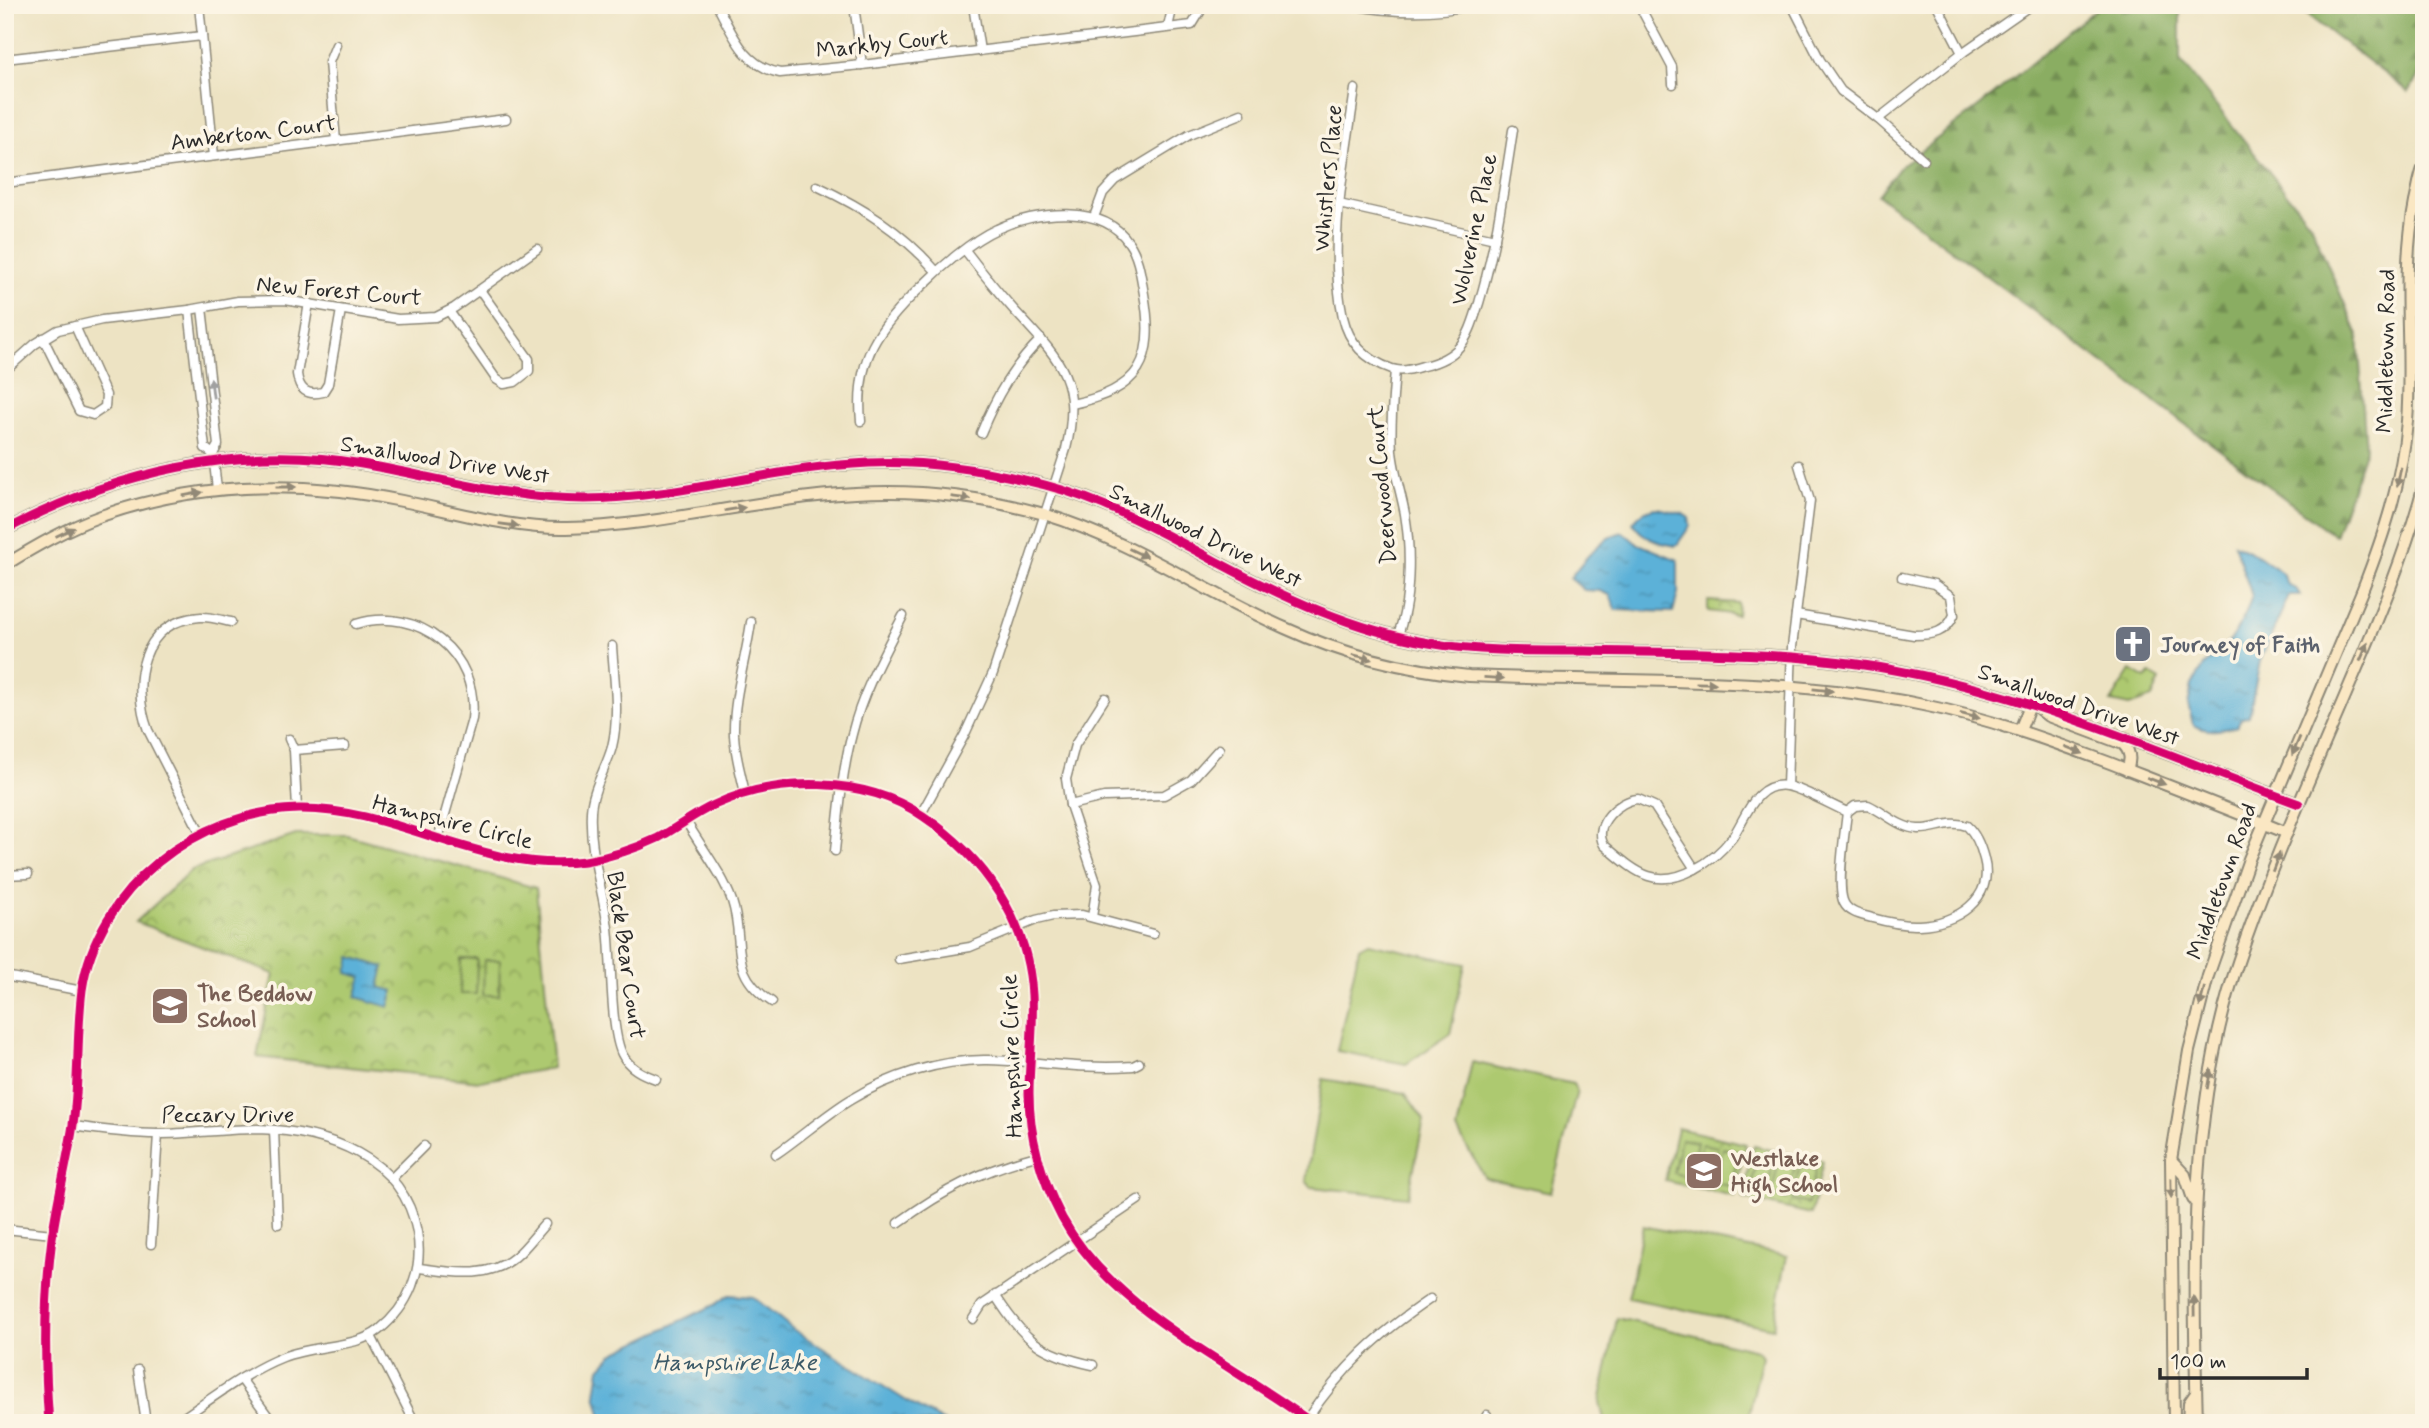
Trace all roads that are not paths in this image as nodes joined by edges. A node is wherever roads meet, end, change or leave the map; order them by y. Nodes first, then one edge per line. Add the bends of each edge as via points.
1 (199, 5) edge
2 (717, 5) edge
3 (854, 5) edge
4 (973, 5) edge
5 (1173, 5) edge
6 (1198, 5) edge
7 (1352, 5) edge
8 (1474, 5) edge
9 (1639, 5) edge
10 (1792, 5) edge
11 (1937, 5) edge
12 (2031, 5) edge
13 (1168, 27) junction
14 (202, 36) junction
15 (336, 46) dead end
16 (980, 51) junction
17 (1962, 53) junction
18 (5, 59) edge
19 (862, 65) junction
20 (1673, 84) dead end
21 (1355, 89) dead end
22 (1241, 114) dead end
23 (506, 119) dead end
24 (1878, 119) junction
25 (1513, 130) dead end
26 (336, 141) junction
27 (214, 156) junction
28 (1924, 160) dead end
29 (2424, 166) edge
30 (5, 183) edge
31 (817, 186) dead end
32 (1339, 204) junction
33 (1094, 217) junction
34 (1495, 239) junction
35 (537, 249) dead end
36 (965, 250) junction
37 (936, 271) junction
38 (480, 290) junction
39 (309, 303) junction
40 (202, 308) junction
41 (188, 310) junction
42 (341, 310) junction
43 (449, 311) junction
44 (75, 326) junction
45 (43, 338) junction
46 (1041, 339) junction
47 (1395, 370) junction
48 (5, 371) edge
49 (1072, 404) junction
50 (860, 421) dead end
51 (981, 433) dead end
52 (213, 458) junction
53 (1799, 464) dead end
54 (2424, 484) edge
55 (1054, 487) junction
56 (217, 489) junction
57 (1045, 515) junction
58 (5, 530) edge
59 (5, 565) edge
60 (1902, 577) dead end
61 (1796, 615) junction
62 (903, 616) dead end
63 (231, 622) dead end
64 (751, 622) dead end
65 (356, 624) dead end
66 (1397, 637) junction
67 (612, 646) dead end
68 (1791, 657) junction
69 (1790, 687) junction
70 (1105, 698) dead end
71 (2031, 703) junction
72 (2020, 730) junction
73 (289, 738) dead end
74 (345, 746) dead end
75 (1219, 749) dead end
76 (294, 750) junction
77 (2127, 770) junction
78 (1787, 786) junction
79 (842, 787) junction
80 (746, 793) junction
81 (2275, 795) junction
82 (2299, 804) junction
83 (1070, 805) junction
84 (297, 809) junction
85 (1847, 812) junction
86 (921, 814) junction
87 (686, 821) junction
88 (2264, 823) junction
89 (2287, 833) junction
90 (201, 834) junction
91 (438, 839) junction
92 (835, 851) dead end
93 (594, 859) junction
94 (1695, 869) junction
95 (28, 874) dead end
96 (5, 875) edge
97 (1093, 917) junction
98 (1018, 927) junction
99 (1153, 933) dead end
100 (899, 959) dead end
101 (5, 976) edge
102 (82, 991) junction
103 (772, 1002) dead end
104 (1139, 1063) dead end
105 (1030, 1064) junction
106 (656, 1079) dead end
107 (73, 1126) junction
108 (274, 1130) junction
109 (158, 1134) junction
110 (424, 1146) dead end
111 (776, 1154) dead end
112 (1036, 1156) junction
113 (2171, 1160) junction
114 (393, 1177) junction
115 (1138, 1200) dead end
116 (2196, 1206) junction
117 (898, 1223) dead end
118 (278, 1224) dead end
119 (545, 1224) dead end
120 (5, 1229) edge
121 (53, 1234) junction
122 (1077, 1241) junction
123 (151, 1244) dead end
124 (418, 1268) junction
125 (995, 1295) junction
126 (1430, 1299) dead end
127 (974, 1319) dead end
128 (371, 1336) junction
129 (1093, 1365) dead end
130 (138, 1370) dead end
131 (241, 1379) junction
132 (2196, 1392) junction
133 (1309, 1421) edge
134 (49, 1423) edge
135 (146, 1423) edge
136 (175, 1423) edge
137 (273, 1423) edge
138 (415, 1423) edge
139 (2174, 1423) edge
140 (2188, 1423) edge
141 (2197, 1423) edge

1 - 14 street
2 - 19 street, Markby Court via 743,53 766,70 780,73
3 - 19 street
4 - 16 street
5 - 13 street
6 - 13 street, Markby Court via 1200,12 1192,25
7 - 8 street via 1430,12
9 - 20 street via 1671,67
10 - 24 street via 1840,92
11 - 17 street
12 - 17 street
13 - 16 street, Markby Court
14 - 18 street
14 - 27 street
15 - 26 street via 329,62
16 - 19 street, Markby Court
17 - 24 street
21 - 32 street, Whistlers Place
22 - 33 street via 1189,135 1115,180 1103,192
23 - 26 street, Amberton Court
24 - 28 street
25 - 34 street, Wolverine Place
26 - 27 street, Amberton Court
27 - 30 street, Amberton Court
29 -> 81 street, Middletown Road via 2410,229 2407,419 2400,478 2379,549
31 - 37 street via 894,229
32 - 34 street
32 - 47 street, Whistlers Place via 1338,264 1346,327 1360,351
33 - 36 street via 1061,215 1011,223
33 - 49 street via 1120,232 1135,254 1148,319 1147,349 1136,371 1116,390
34 - 47 street, Wolverine Place via 1473,320 1459,347 1427,365
35 - 38 street, New Forest Court
36 - 37 street
36 - 46 street
37 - 50 street via 886,322 870,347 861,381
38 - 43 street, New Forest Court
38 - 43 street via 529,359 525,376 510,384 500,383
39 - 40 street, New Forest Court via 261,299
39 - 42 street, New Forest Court
39 - 42 street via 297,374 298,384 310,394 323,392 328,384
40 - 41 street, New Forest Court
52 -> 40 street via 218,445
41 - 44 street, New Forest Court
41 - 52 street via 205,448
42 - 43 street, New Forest Court via 412,320
44 - 45 street, New Forest Court
44 - 45 street via 106,395 105,407 93,415 79,411
45 - 48 street, New Forest Court
46 - 49 street via 1063,369
46 - 51 street via 1006,380
47 - 66 street, Deerwood Court via 1392,449 1408,552 1404,611
49 - 55 street via 1069,437
52 - 55 street, Smallwood Drive West via 354,462 496,491 580,499 633,496 869,463 969,468
52 - 56 street
52 - 58 street, Smallwood Drive West via 96,489
53 - 61 street via 1810,501
82 -> 54 street, Middletown Road via 2390,591
55 - 57 street
55 - 66 street, Smallwood Drive West via 1116,511 1294,600
56 -> 57 street, Smallwood Drive West via 285,486 341,490 535,528 639,523 798,499 887,492 995,502
59 -> 56 street, Smallwood Drive West via 99,517
57 -> 69 street, Smallwood Drive West via 1144,556 1287,629 1390,664 1469,677
57 - 86 street via 993,674
60 - 61 street via 1934,584 1951,596 1954,615 1946,628 1931,635 1914,635
61 - 68 street
62 - 79 street via 858,716
63 - 90 street via 202,617 172,625 150,645 142,666 141,712
64 - 80 street via 734,734
65 - 91 street via 394,620 427,630 455,654 469,680 472,719
66 - 68 street, Smallwood Drive West via 1484,650
67 - 93 street, Black Bear Court via 616,722 592,805
68 - 69 street
68 - 71 street, Smallwood Drive West via 1902,671
69 -> 72 street, Smallwood Drive West via 1920,704
69 - 78 street
70 - 83 street via 1070,756 1066,779
71 - 72 street
71 - 77 street via 2048,716 2123,744 2130,754
71 - 81 street, Smallwood Drive West
72 -> 77 street, Smallwood Drive West
73 - 76 street
74 - 76 street
75 - 83 street via 1191,779 1164,795 1104,797
76 - 84 street
77 -> 88 street, Smallwood Drive West
78 - 85 street
78 - 94 street via 1758,795 1726,845
79 - 80 street, Hampshire Circle via 800,785
79 - 86 street, Hampshire Circle
79 - 92 street
80 - 87 street, Hampshire Circle
81 - 82 street, Smallwood Drive West
81 - 88 street, Middletown Road
82 - 89 street, Middletown Road
83 - 97 street via 1095,878
84 - 90 street, Hampshire Circle via 245,817
84 - 91 street, Hampshire Circle via 345,813
85 - 85 street via 1868,805 1907,827 1957,823 1971,829 1986,866 1983,893 1952,918 1922,925 1896,924 1851,911 1839,888
86 - 98 street, Hampshire Circle via 977,863
87 - 93 street, Hampshire Circle via 643,844
87 - 103 street via 732,901 737,946 747,977
88 - 89 street, Smallwood Drive West
88 -> 113 street, Middletown Road via 2208,976 2189,1051
116 -> 89 street, Middletown Road via 2200,1141 2223,1011
90 - 102 street, Hampshire Circle via 150,869 117,906 98,939
91 - 93 street, Hampshire Circle via 531,862
93 - 106 street, Black Bear Court via 608,928 620,1048 631,1066
94 - 94 street via 1649,803 1628,800 1602,826 1604,845 1644,877 1667,879
95 - 96 street
97 - 98 street via 1053,916
97 - 99 street
98 - 100 street via 970,947
98 - 105 street, Hampshire Circle via 1031,985
101 - 102 street
102 - 107 street, Hampshire Circle
104 - 105 street via 1094,1068
105 - 111 street via 962,1061 892,1079 850,1100
105 - 112 street, Hampshire Circle via 1029,1111
107 - 109 street, Peccary Drive
107 - 121 street, Hampshire Circle
108 - 109 street, Peccary Drive
108 - 114 street, Peccary Drive via 336,1144 368,1158
108 - 118 street
109 - 123 street
110 - 114 street
112 - 117 street via 960,1183
112 - 122 street, Hampshire Circle via 1052,1199
113 - 116 street via 2185,1175
113 -> 139 street, Middletown Road
114 - 124 street, Peccary Drive via 413,1216
115 - 122 street
132 -> 116 street, Middletown Road
119 - 124 street via 514,1258 495,1269 459,1273
120 - 121 street
121 - 134 street, Hampshire Circle via 44,1345
122 - 125 street
122 - 133 street, Hampshire Circle via 1124,1294
124 - 128 street, Peccary Drive via 406,1300
125 - 127 street via 982,1304
125 - 129 street via 1032,1342
126 - 133 street via 1355,1357
128 - 131 street, Peccary Drive via 296,1352
128 - 138 street
130 - 135 street
131 - 136 street, Peccary Drive
131 - 137 street
132 - 140 street via 2189,1403
132 - 141 street, Middletown Road

